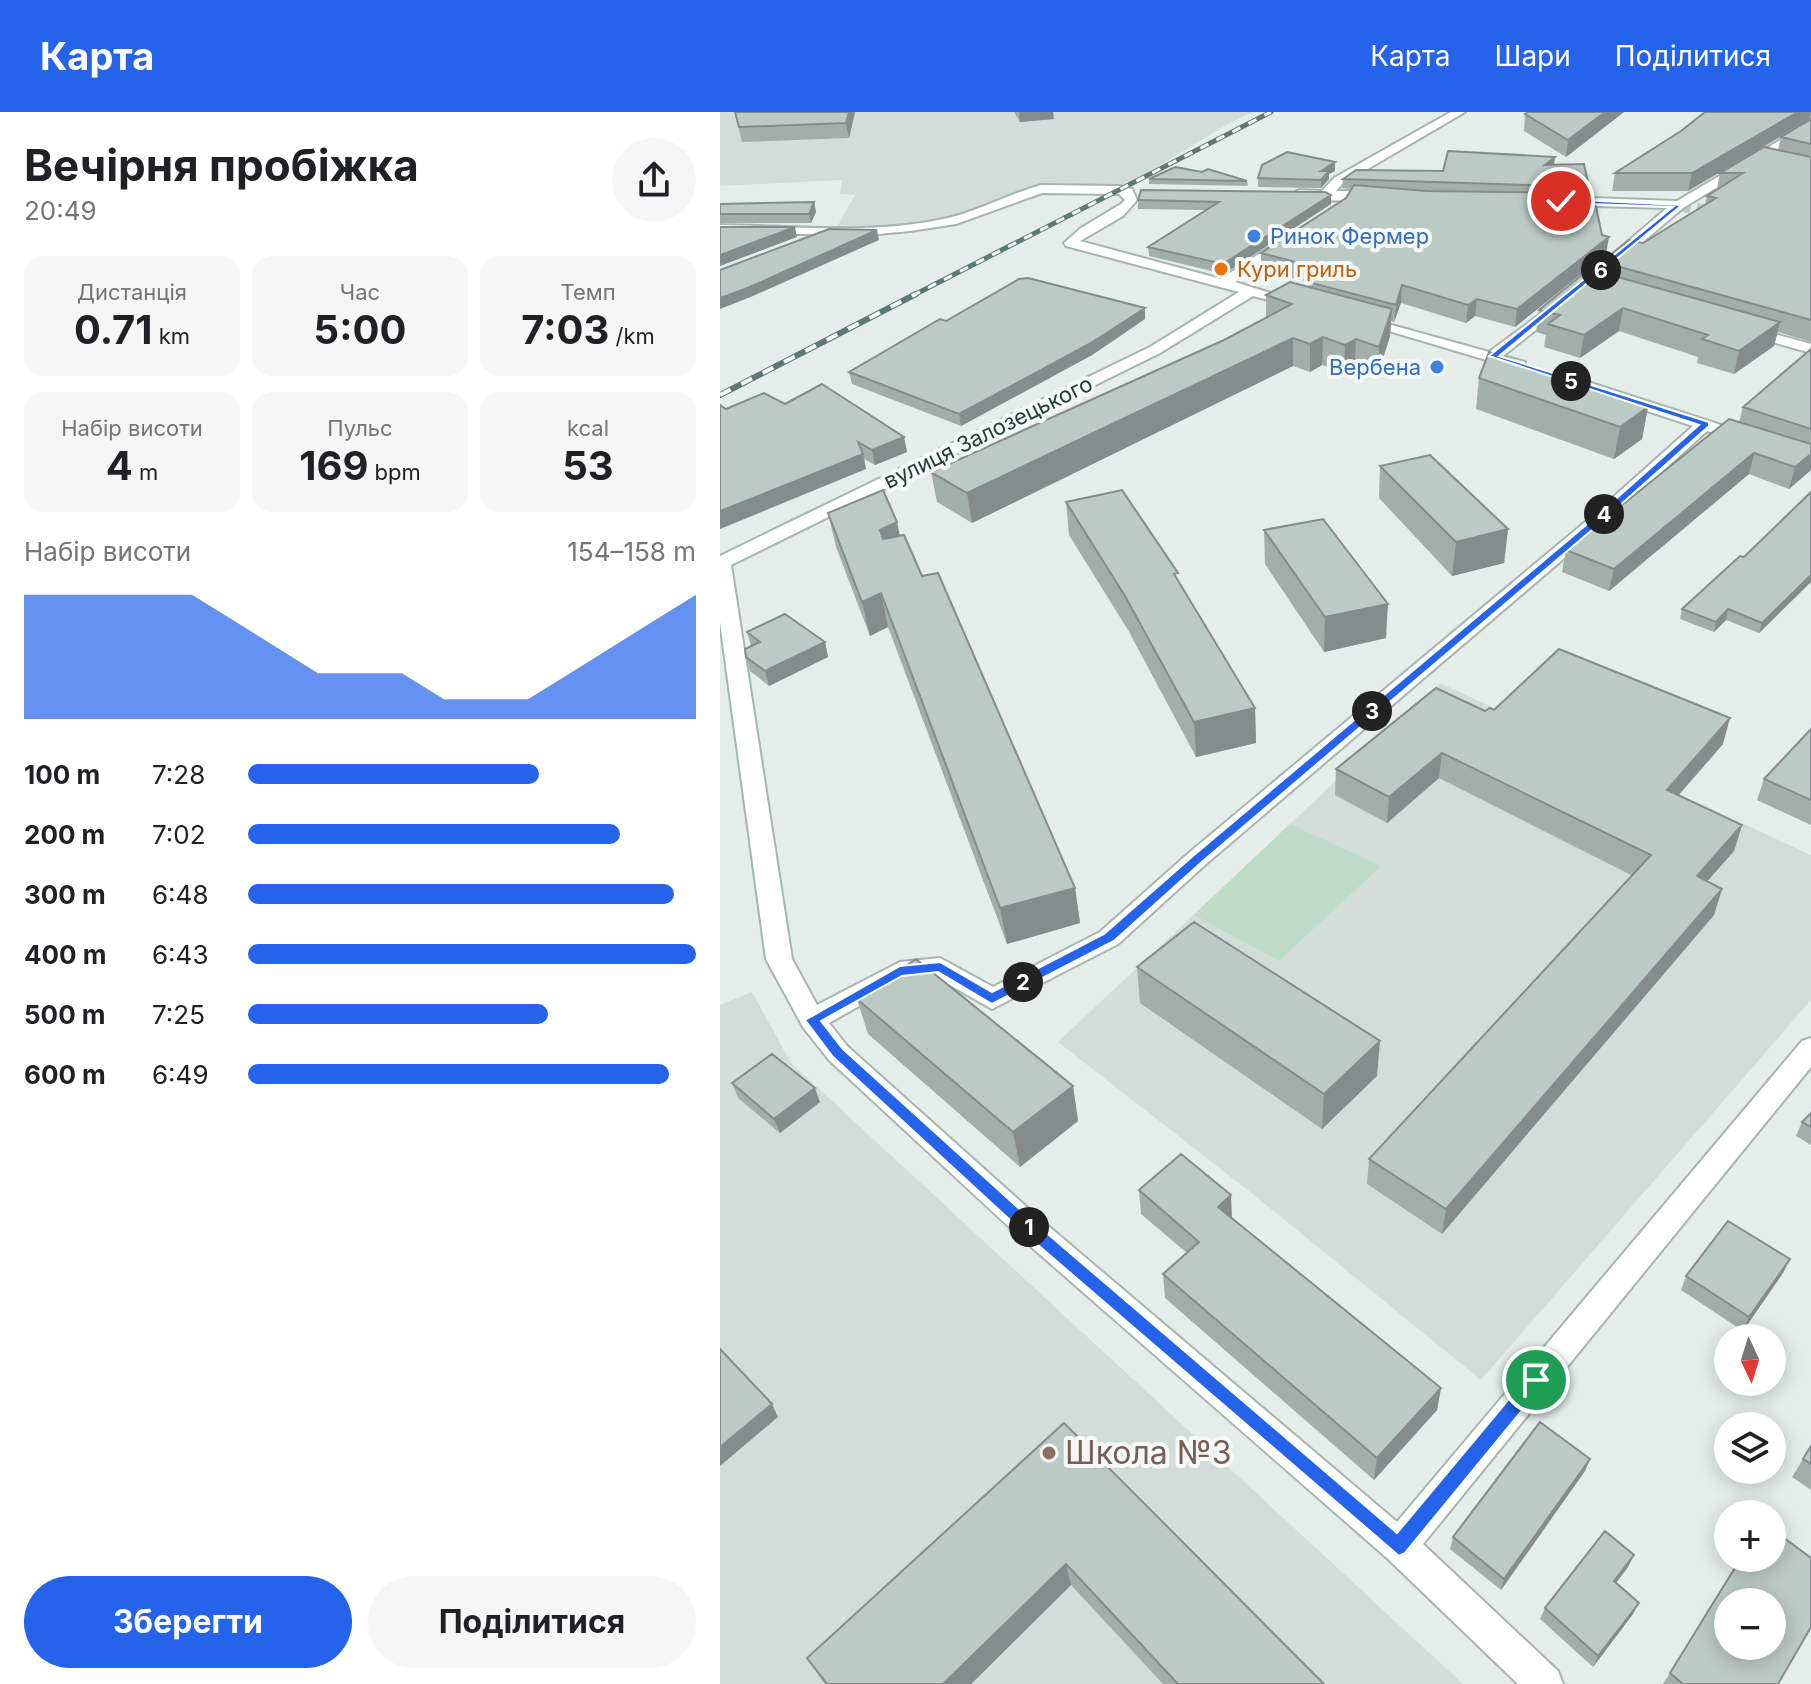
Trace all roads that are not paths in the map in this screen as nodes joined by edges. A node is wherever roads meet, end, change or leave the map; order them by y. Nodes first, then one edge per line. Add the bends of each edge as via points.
1 (1459, 112) edge
2 (1811, 125) edge
3 (1128, 192) junction
4 (1144, 192) edge
5 (1280, 194) edge
6 (1326, 194) junction
7 (1397, 196) edge
8 (1553, 200) edge
9 (1679, 205) junction
10 (1340, 209) edge
11 (720, 229) edge
12 (834, 231) junction
13 (1303, 231) edge
14 (791, 247) edge
15 (1606, 266) edge
16 (1223, 284) junction
17 (1251, 291) junction
18 (1572, 294) edge
19 (1314, 308) edge
20 (1343, 316) edge
21 (1726, 325) edge
22 (1811, 349) edge
23 (1493, 356) junction
24 (1705, 424) junction
25 (1811, 460) edge
26 (721, 562) edge
27 (812, 1020) junction
28 (1811, 1048) edge
29 (1399, 1546) junction
30 (1545, 1684) edge

1 - 6 street via 1338,181
2 - 9 street via 1766,158
3 - 4 street
3 - 12 street via 1041,189 951,221
3 - 16 street via 1131,200 1124,210 1071,243
5 - 6 street
6 - 7 street
6 - 10 street via 1345,203
8 - 9 street
9 - 15 street
11 - 12 street
12 - 14 street
13 - 16 street
16 - 17 street
17 - 19 street
17 - 26 street, вулиця Залозецького via 1155,350
18 - 23 street
20 - 23 street
21 - 22 street
23 - 24 street
24 - 25 street
24 - 27 street via 1109,938 992,999 940,967 900,971
26 - 27 street via 779,959
27 - 29 street via 838,1053 1030,1228
28 - 29 street
29 - 30 street

